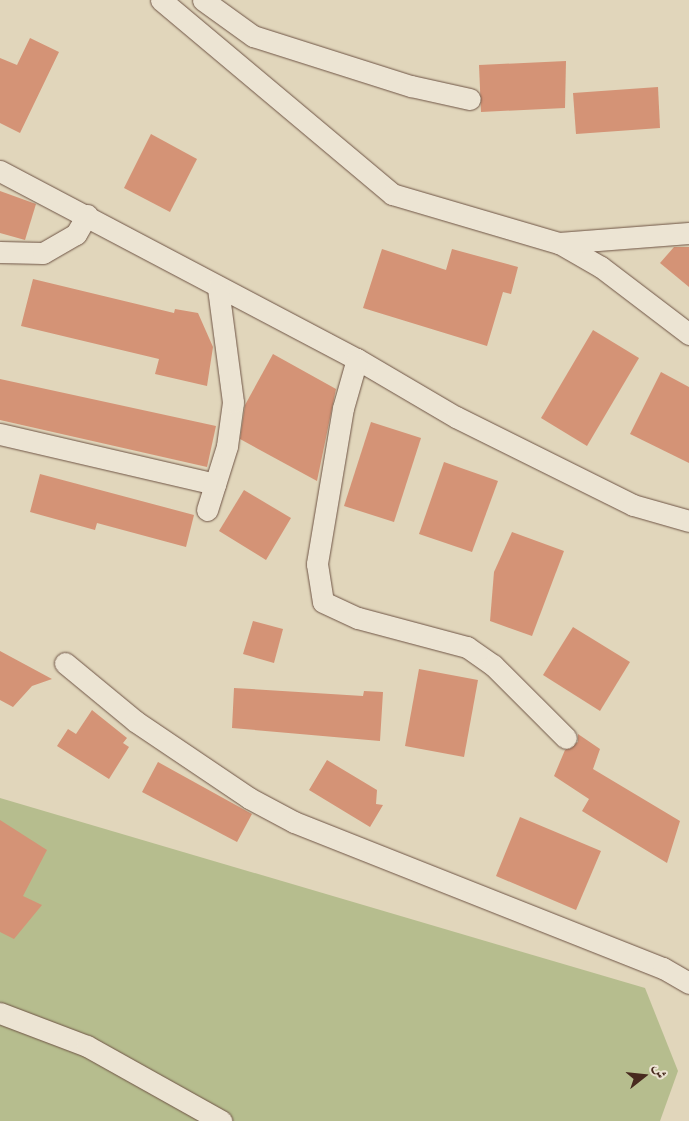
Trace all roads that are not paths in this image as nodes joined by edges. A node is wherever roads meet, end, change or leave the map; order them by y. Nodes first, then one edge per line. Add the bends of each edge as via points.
1 (161, 0) edge
2 (203, 0) edge
3 (470, 99) dead end
4 (0, 171) edge
5 (87, 215) junction
6 (689, 233) edge
7 (558, 243) junction
8 (0, 252) edge
9 (218, 288) junction
10 (689, 334) edge
11 (357, 359) junction
12 (0, 434) edge
13 (215, 484) junction
14 (207, 510) dead end
15 (689, 521) edge
16 (65, 663) dead end
17 (566, 738) dead end
18 (689, 983) edge
19 (0, 1013) edge
20 (222, 1121) edge

1 - 7 street via 392,194
2 - 3 street via 253,36 411,86
4 - 5 street
5 - 8 street via 76,234 43,253
5 - 9 street
6 - 7 street
7 - 10 street via 601,266
9 - 11 street
9 - 13 street via 233,402 228,446
11 - 15 street via 456,417 624,500
11 - 17 street via 343,408 317,564 323,602 358,618 467,648 493,665
12 - 13 street
13 - 14 street
16 - 18 street via 135,721 248,798 294,822 663,968
19 - 20 street via 87,1046

